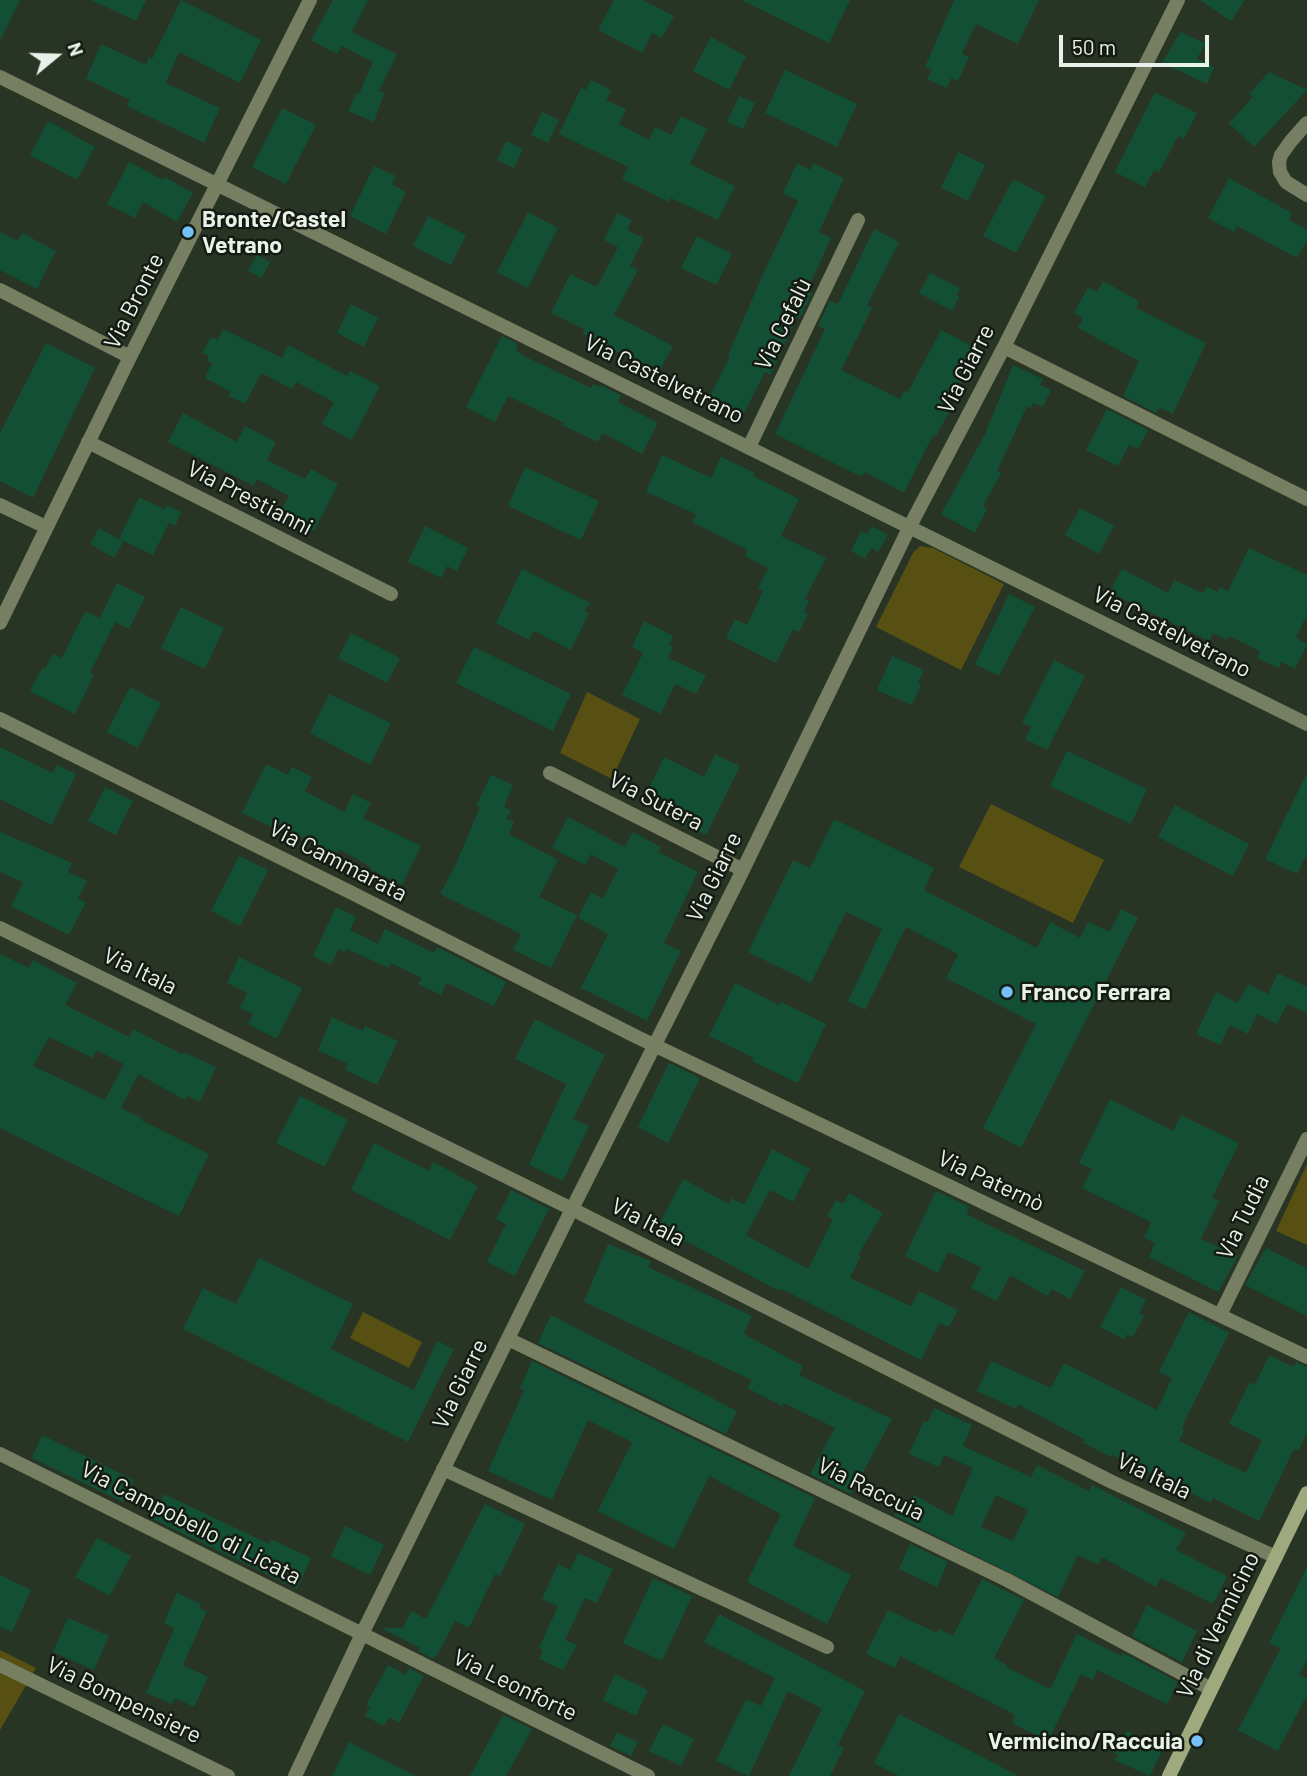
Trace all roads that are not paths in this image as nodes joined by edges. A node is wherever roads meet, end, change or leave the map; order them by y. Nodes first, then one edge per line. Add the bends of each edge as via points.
1 (310, 0) edge
2 (1178, 0) edge
3 (0, 77) edge
4 (1307, 123) edge
5 (218, 185) junction
6 (1307, 195) edge
7 (858, 220) dead end
8 (0, 290) edge
9 (1004, 347) junction
10 (130, 357) junction
11 (88, 442) junction
12 (748, 447) junction
13 (1307, 499) edge
14 (0, 505) edge
15 (910, 526) junction
16 (46, 527) junction
17 (391, 594) dead end
18 (0, 623) edge
19 (0, 719) edge
20 (1307, 724) edge
21 (550, 773) dead end
22 (743, 870) junction
23 (0, 928) edge
24 (654, 1046) junction
25 (1307, 1139) edge
26 (572, 1209) junction
27 (1220, 1315) junction
28 (508, 1339) junction
29 (1307, 1357) edge
30 (0, 1454) edge
31 (443, 1469) junction
32 (1307, 1493) edge
33 (1276, 1556) junction
34 (362, 1634) junction
35 (827, 1647) dead end
36 (0, 1665) edge
37 (1211, 1689) junction
38 (228, 1776) edge
39 (295, 1776) edge
40 (648, 1776) edge
41 (1169, 1776) edge

1 - 5 street, Via Bronte
2 - 9 street, Via Giarre
3 - 5 street, Via Castelvetrano
4 - 6 street via 1279,162 1286,182
5 - 10 street, Via Bronte
5 - 12 street, Via Castelvetrano
7 - 12 street, Via Cefalù
8 - 10 street
9 - 13 street
9 - 15 street, Via Giarre
10 - 11 street, Via Bronte
11 - 16 street, Via Bronte
11 - 17 street, Via Prestianni
12 - 15 street, Via Castelvetrano
14 - 16 street
15 - 20 street, Via Castelvetrano
15 - 22 street, Via Giarre
16 - 18 street, Via Bronte
19 - 24 street, Via Cammarata
21 - 22 street, Via Sutera
22 - 24 street, Via Giarre
23 - 26 street, Via Itala
24 - 26 street, Via Giarre
24 - 27 street, Via Paternò
25 - 27 street, Via Tudia
26 - 28 street, Via Giarre
26 - 33 street, Via Itala via 1100,1476
27 - 29 street, Via Paternò
28 - 31 street, Via Giarre
28 - 37 street, Via Raccuia via 1007,1580
30 - 34 street, Via Campobello di Licata
31 - 34 street, Via Giarre
31 - 35 street
32 - 33 main road, Via di Vermicino
33 - 37 main road, Via di Vermicino
34 - 39 street, Via Giarre
34 - 40 street, Via Leonforte
36 - 38 street, Via Bompensiere
37 - 41 main road, Via di Vermicino

